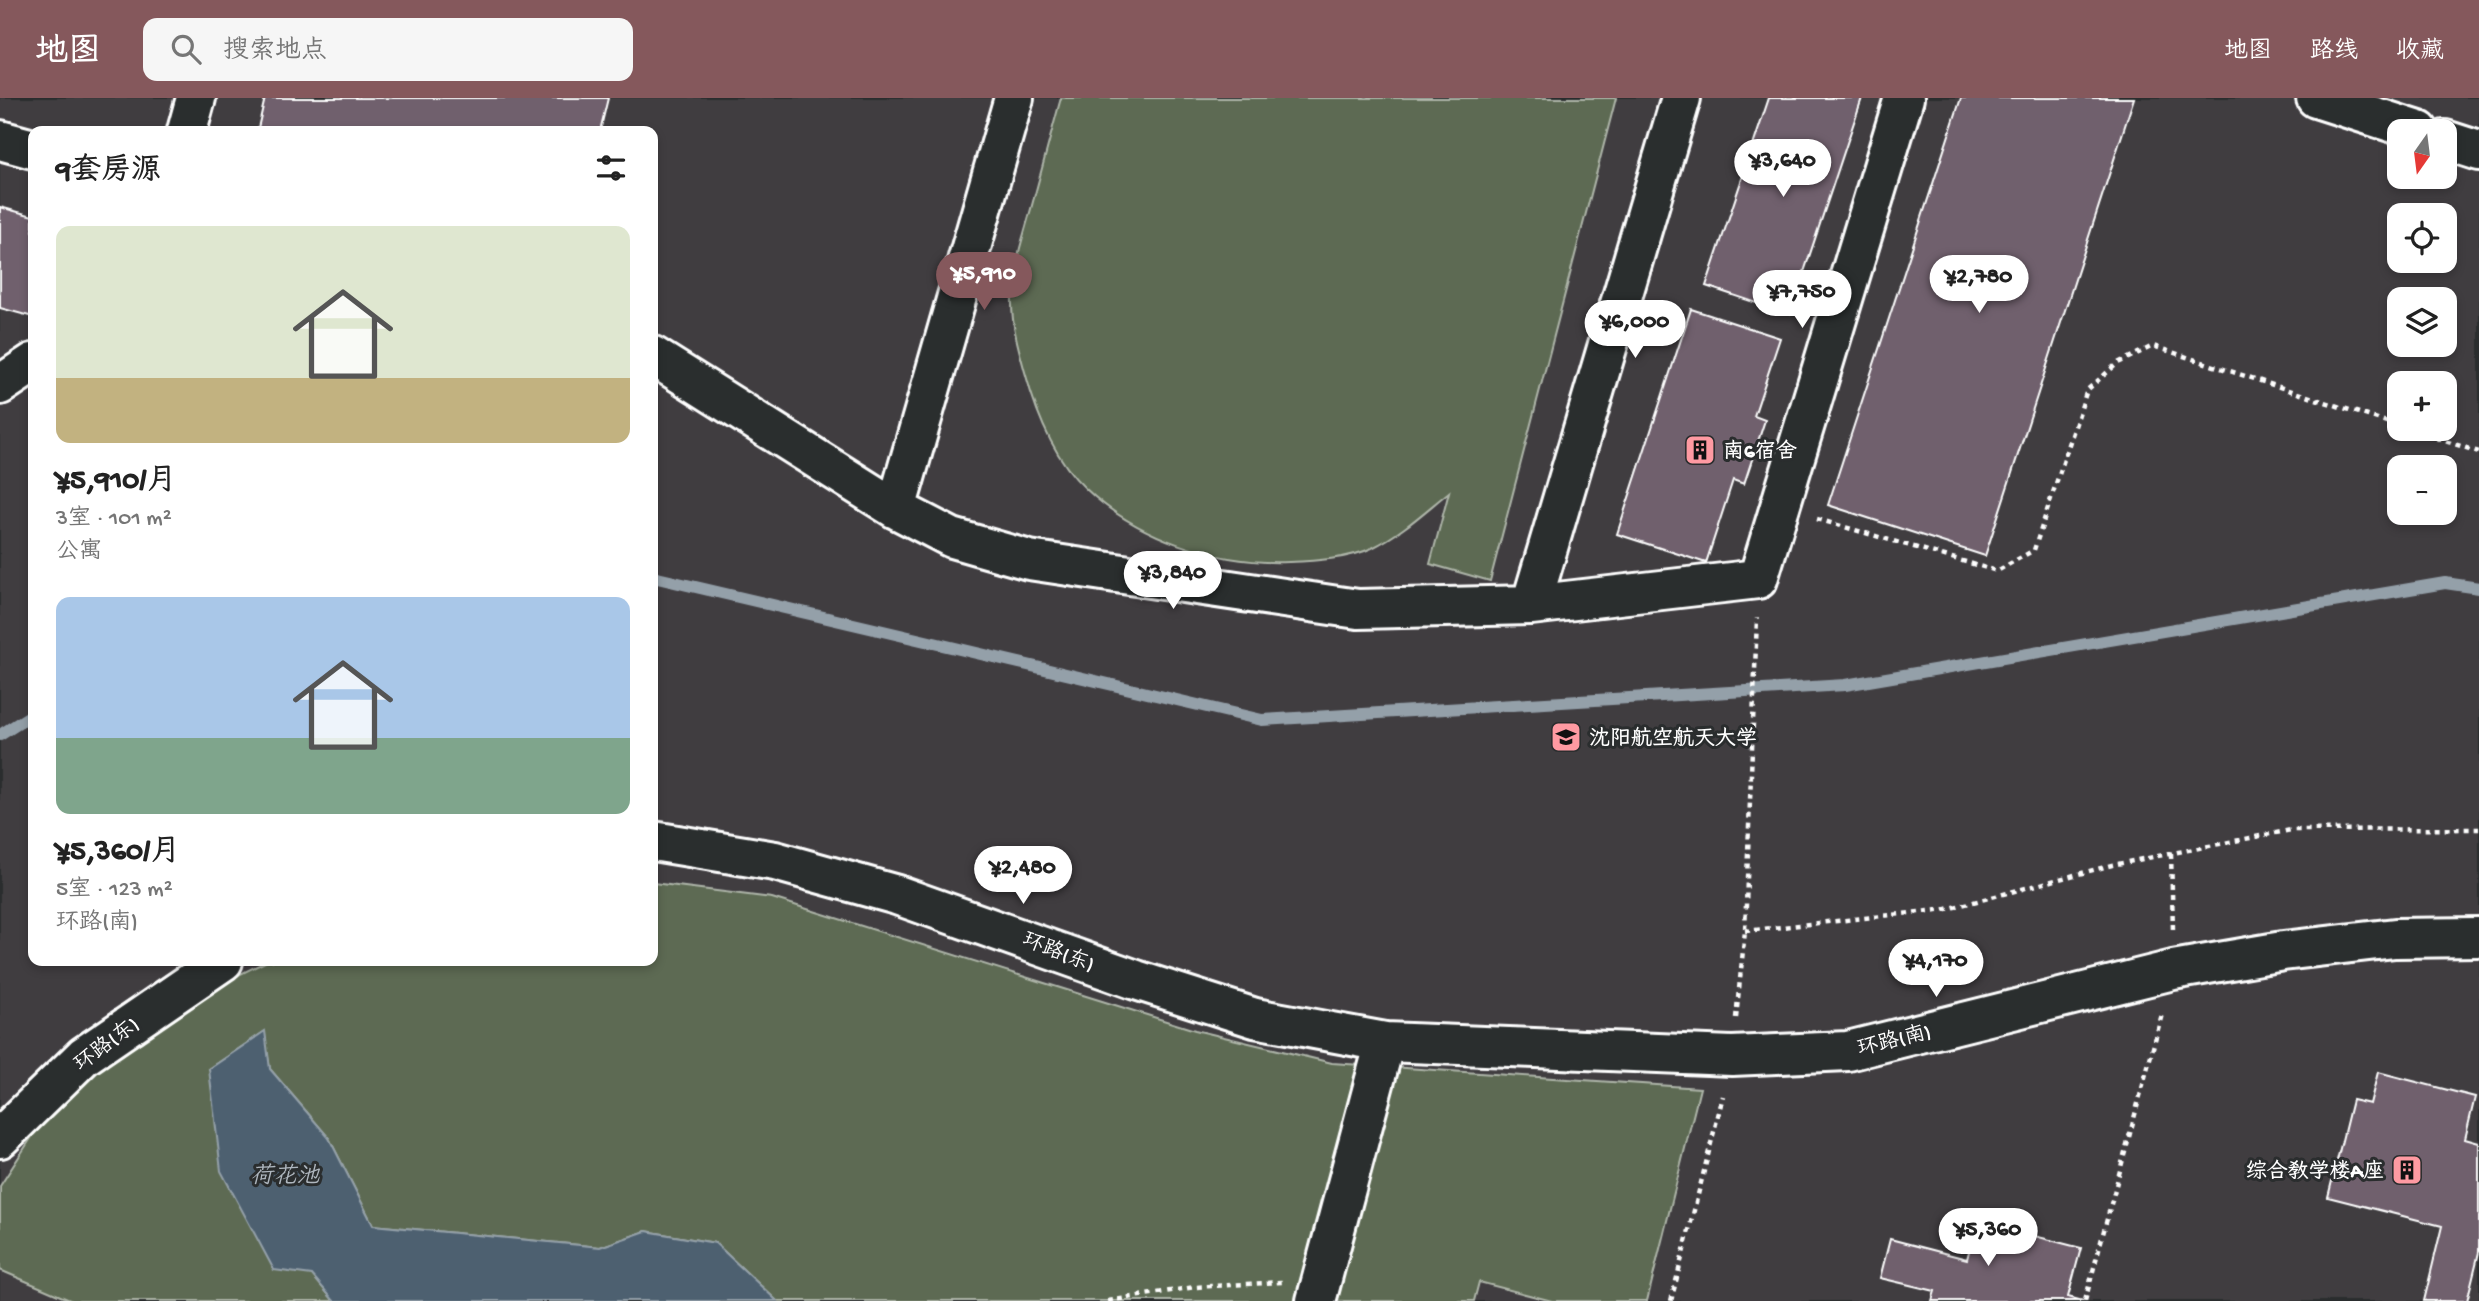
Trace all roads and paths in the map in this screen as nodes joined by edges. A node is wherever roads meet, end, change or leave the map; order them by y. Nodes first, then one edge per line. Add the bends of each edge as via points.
1 (196, 98) edge
2 (1014, 98) edge
3 (1681, 98) edge
4 (1904, 98) edge
5 (2316, 98) edge
6 (2387, 121) edge
7 (188, 126) edge
8 (0, 140) edge
9 (2457, 143) edge
10 (28, 148) edge
11 (2479, 150) edge
12 (658, 359) edge
13 (28, 366) edge
14 (0, 385) edge
15 (2387, 422) edge
16 (2445, 441) edge
17 (2479, 452) edge
18 (1780, 508) junction
19 (896, 509) junction
20 (1758, 579) junction
21 (1531, 605) junction
22 (2479, 829) edge
23 (658, 842) edge
24 (2171, 854) junction
25 (1745, 932) junction
26 (2479, 937) edge
27 (216, 966) edge
28 (2174, 970) junction
29 (1385, 1042) junction
30 (1732, 1056) junction
31 (0, 1138) edge
32 (1318, 1290) edge
33 (1108, 1301) edge
34 (1671, 1301) edge
35 (2085, 1301) edge

1 - 7 street
2 - 19 street
3 - 21 street
4 - 18 street
5 - 6 street
8 - 10 street
9 - 11 street
12 - 19 street
13 - 14 street
15 - 18 path via 2152,346 2118,363 2087,390 2034,550 1997,571
16 - 17 path
18 - 20 street
19 - 21 street via 952,538 1043,562 1359,609
20 - 21 street
20 - 25 path
22 - 24 path via 2291,830
23 - 29 street, 环路(东) via 775,861 897,895 1255,1018
24 - 25 path via 1947,909
24 - 28 path
25 - 30 path
26 - 28 street, 环路(南) via 2395,937
27 - 31 street, 环路(东) via 84,1056
28 - 30 street, 环路(南) via 1848,1051
28 - 35 path
29 - 30 street, 环路(南)
29 - 32 street
30 - 34 path
32 - 33 path via 1195,1287

